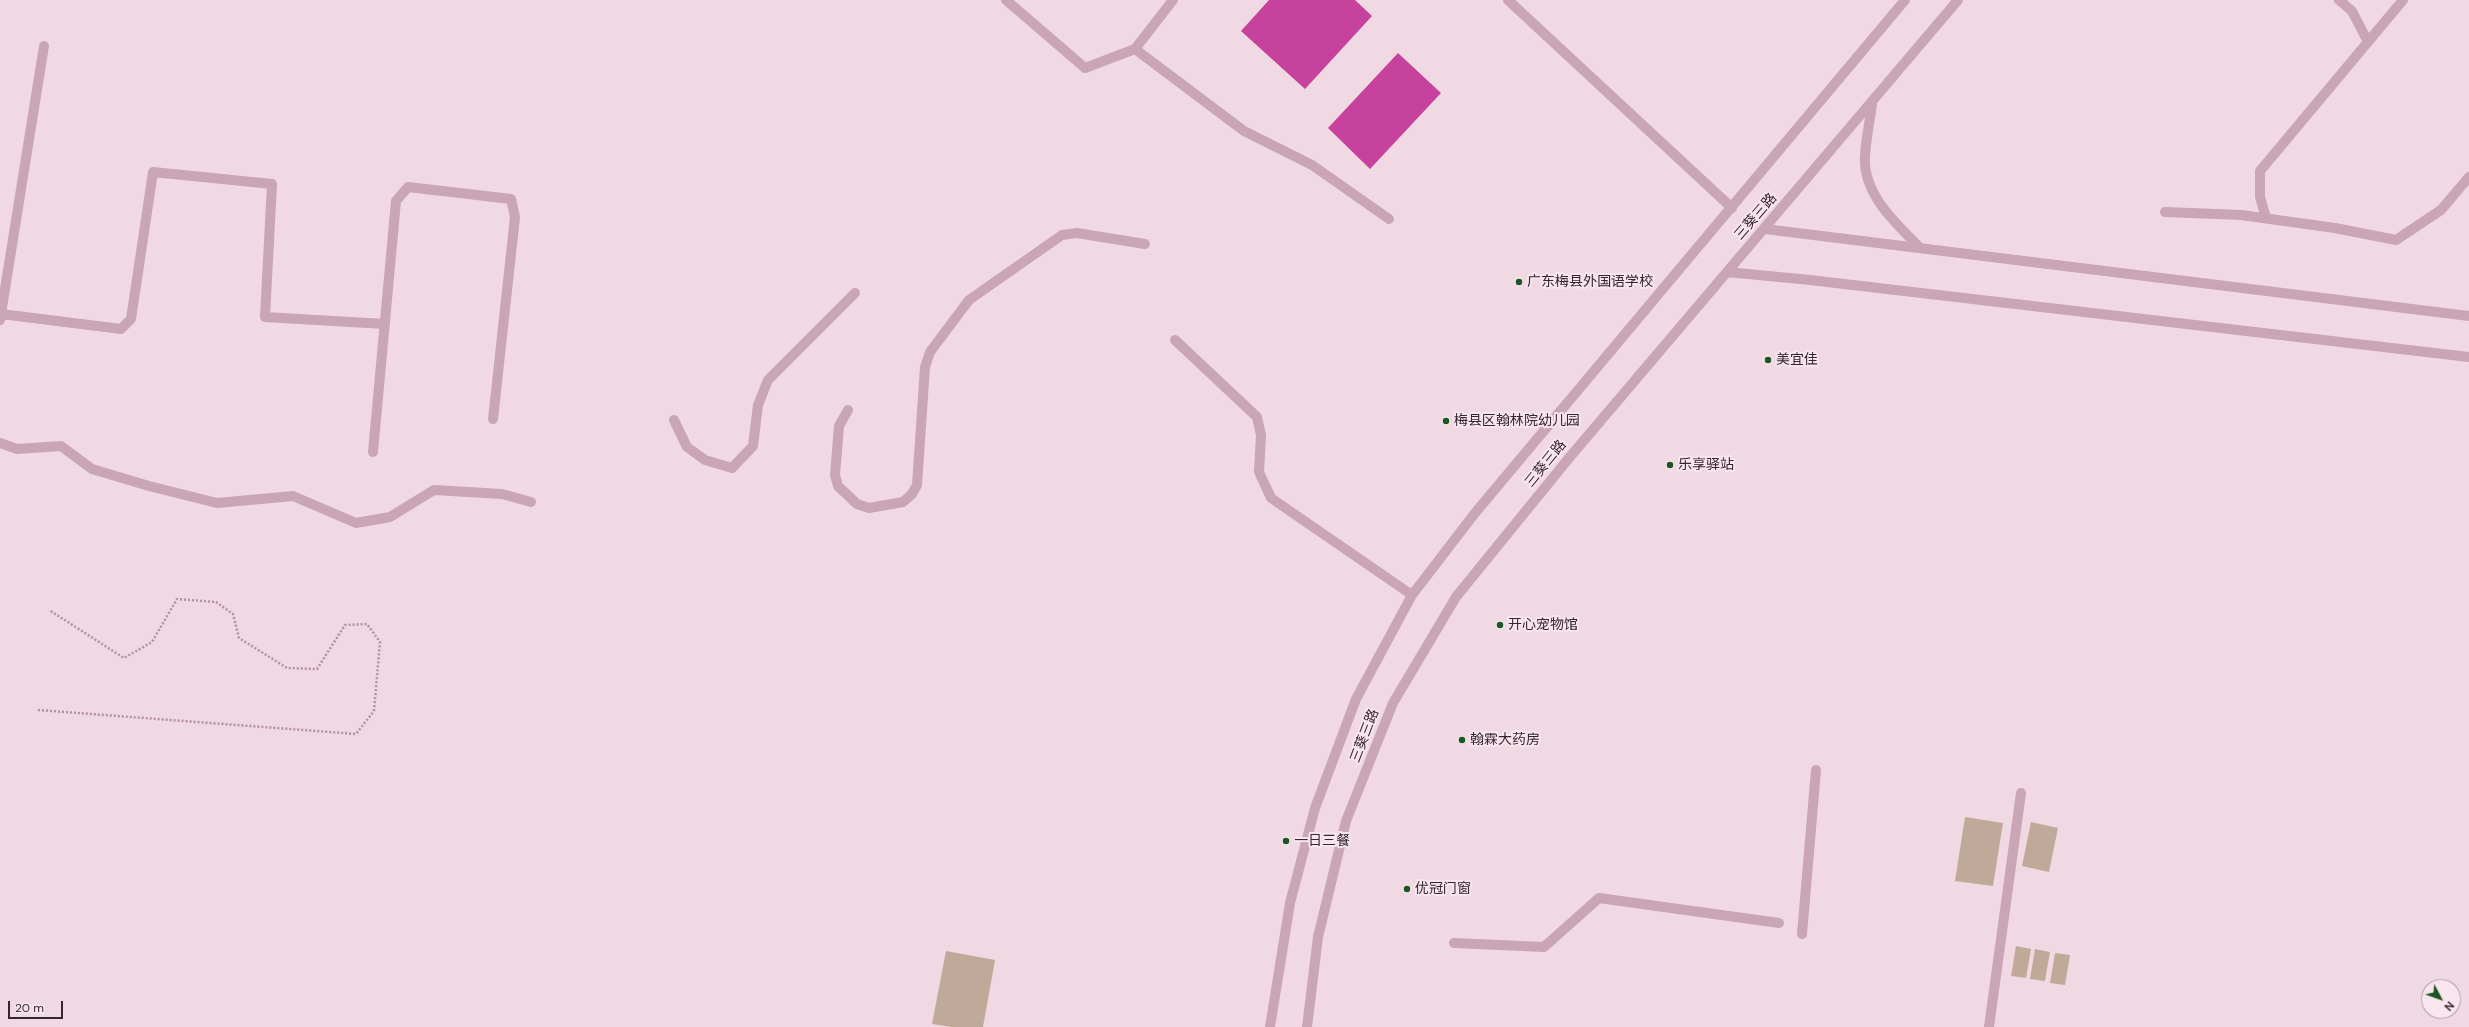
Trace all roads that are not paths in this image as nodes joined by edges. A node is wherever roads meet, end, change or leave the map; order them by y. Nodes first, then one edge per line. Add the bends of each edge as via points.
1 (1006, 0) edge
2 (1173, 0) edge
3 (1508, 0) edge
4 (1905, 0) edge
5 (1958, 0) edge
6 (2339, 0) edge
7 (2403, 0) edge
8 (2368, 42) junction
9 (44, 46) dead end
10 (1135, 49) junction
11 (1872, 103) junction
12 (2469, 177) edge
13 (1732, 208) junction
14 (2165, 212) dead end
15 (1389, 218) dead end
16 (2266, 218) junction
17 (1764, 229) junction
18 (1145, 244) dead end
19 (1920, 248) junction
20 (1728, 272) junction
21 (855, 292) dead end
22 (2469, 316) edge
23 (0, 317) edge
24 (385, 324) junction
25 (1174, 340) dead end
26 (2469, 357) edge
27 (848, 410) dead end
28 (493, 419) dead end
29 (674, 420) dead end
30 (0, 443) edge
31 (373, 452) dead end
32 (532, 502) dead end
33 (1412, 595) junction
34 (1816, 770) dead end
35 (2021, 793) dead end
36 (1779, 923) dead end
37 (1802, 934) dead end
38 (1454, 942) dead end
39 (1270, 1027) edge
40 (1307, 1027) edge
41 (1988, 1027) edge

1 - 10 street via 1085,68
2 - 10 street
3 - 13 street
4 - 13 street, 三葵三路
5 - 11 street, 三葵三路
6 - 8 street via 2352,12
7 - 8 street
8 - 16 street via 2260,171 2260,197
9 - 23 street
10 - 15 street via 1244,132 1312,165
11 - 17 street, 三葵三路
11 - 19 street via 1864,157 1870,188 1896,223
12 - 16 street via 2441,210 2396,240
13 - 33 street, 三葵三路 via 1475,513
14 - 16 street
17 - 19 street
17 - 20 street, 三葵三路
18 - 27 street via 1077,233 1062,235 969,300 930,352 925,367 917,485 903,502 869,508 857,504 838,486 836,475 839,426
19 - 22 street
20 - 26 street
20 - 40 street, 三葵三路 via 1569,458 1456,597 1392,703 1346,821 1318,937
21 - 29 street via 768,380 758,405 753,446 732,468 706,460 687,447
23 - 24 street via 121,329 131,319 153,172 272,184 265,317
24 - 28 street via 396,201 408,187 511,199 515,217
24 - 31 street
25 - 33 street via 1257,416 1261,435 1259,472 1271,498
30 - 32 street via 16,450 61,446 92,469 217,503 293,496 356,523 390,517 434,490 502,494
33 - 39 street, 三葵三路 via 1356,699 1315,808 1290,903
34 - 37 street
35 - 41 street
36 - 38 street via 1599,898 1544,947

